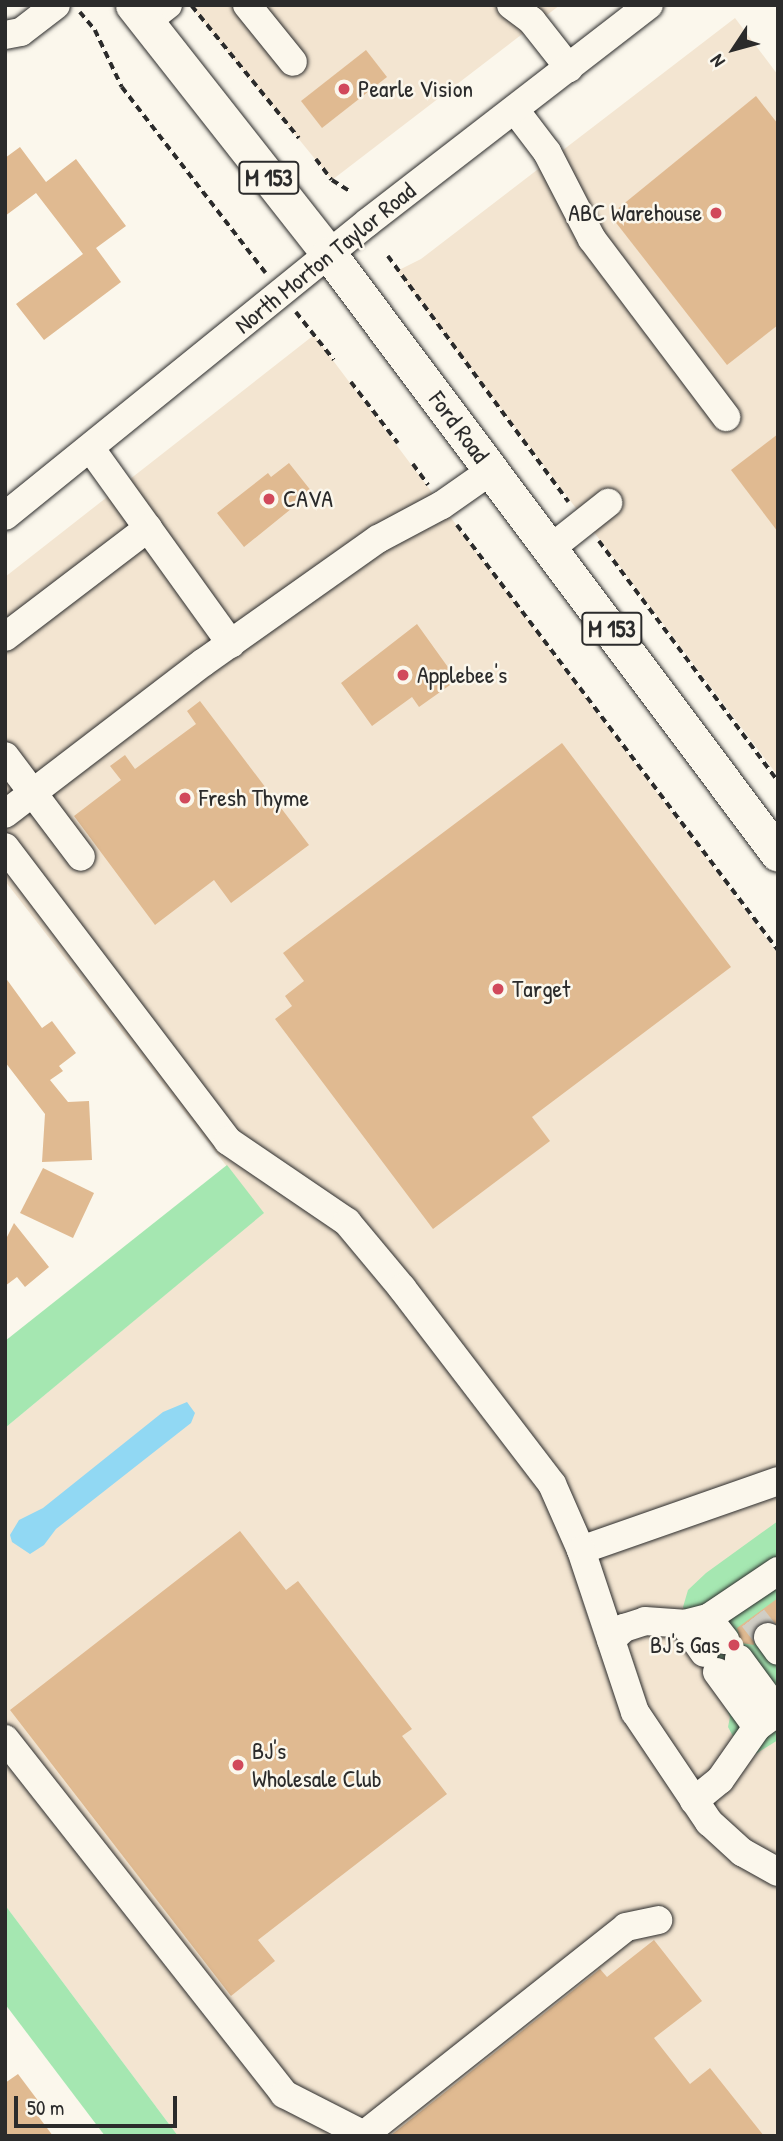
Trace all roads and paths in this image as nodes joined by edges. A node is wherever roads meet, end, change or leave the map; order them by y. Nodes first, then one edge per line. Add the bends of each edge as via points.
1 (56, 5) edge
2 (74, 5) edge
3 (191, 5) edge
4 (247, 5) edge
5 (512, 5) edge
6 (649, 5) edge
7 (149, 11) edge
8 (5, 35) edge
9 (293, 62) dead end
10 (569, 68) junction
11 (515, 110) junction
12 (299, 138) dead end
13 (316, 159) dead end
14 (351, 192) dead end
15 (328, 254) junction
16 (281, 292) junction
17 (334, 360) dead end
18 (351, 382) dead end
19 (726, 416) dead end
20 (398, 443) dead end
21 (91, 449) junction
22 (413, 464) dead end
23 (492, 470) junction
24 (432, 492) dead end
25 (608, 503) dead end
26 (5, 516) edge
27 (452, 517) dead end
28 (148, 528) junction
29 (551, 548) junction
30 (5, 637) edge
31 (231, 644) junction
32 (5, 756) edge
33 (33, 793) junction
34 (5, 814) edge
35 (5, 846) edge
36 (777, 852) edge
37 (82, 857) dead end
38 (778, 950) edge
39 (778, 1481) edge
40 (581, 1550) junction
41 (774, 1580) edge
42 (696, 1621) junction
43 (759, 1626) edge
44 (611, 1640) junction
45 (5, 1739) edge
46 (694, 1801) junction
47 (778, 1872) edge
48 (658, 1920) dead end
49 (365, 2135) edge

1 - 8 street via 21,32
2 - 16 path via 95,30 122,87
3 - 12 path
4 - 9 street
5 - 10 street via 532,21
6 - 10 street, North Morton Taylor Road
7 - 15 main road, Ford Road / M 153
10 - 11 street, North Morton Taylor Road
11 - 15 street, North Morton Taylor Road
11 - 19 street via 547,152 592,239
13 - 14 path via 332,180
15 - 16 street, North Morton Taylor Road
15 - 23 main road, Ford Road / M 153
16 - 17 path
16 - 21 street, North Morton Taylor Road
18 - 20 path
21 - 26 street, North Morton Taylor Road
21 - 28 street
22 - 24 path
23 - 29 main road, Ford Road / M 153
23 - 31 street via 442,505 378,539
25 - 29 street
27 - 38 path
28 - 30 street
28 - 31 street
29 - 36 main road, Ford Road / M 153
31 - 33 street
32 - 33 street
33 - 34 street
33 - 37 street
35 - 40 street via 228,1141 347,1222 386,1269 552,1484
39 - 40 street
40 - 44 street
41 - 43 street
42 - 43 street
42 - 44 street via 645,1621 624,1628
42 - 46 street via 721,1656 778,1712 757,1727 720,1780
44 - 46 street via 635,1712
45 - 49 street via 284,2094
46 - 47 street via 742,1852
48 - 49 street via 625,1927

